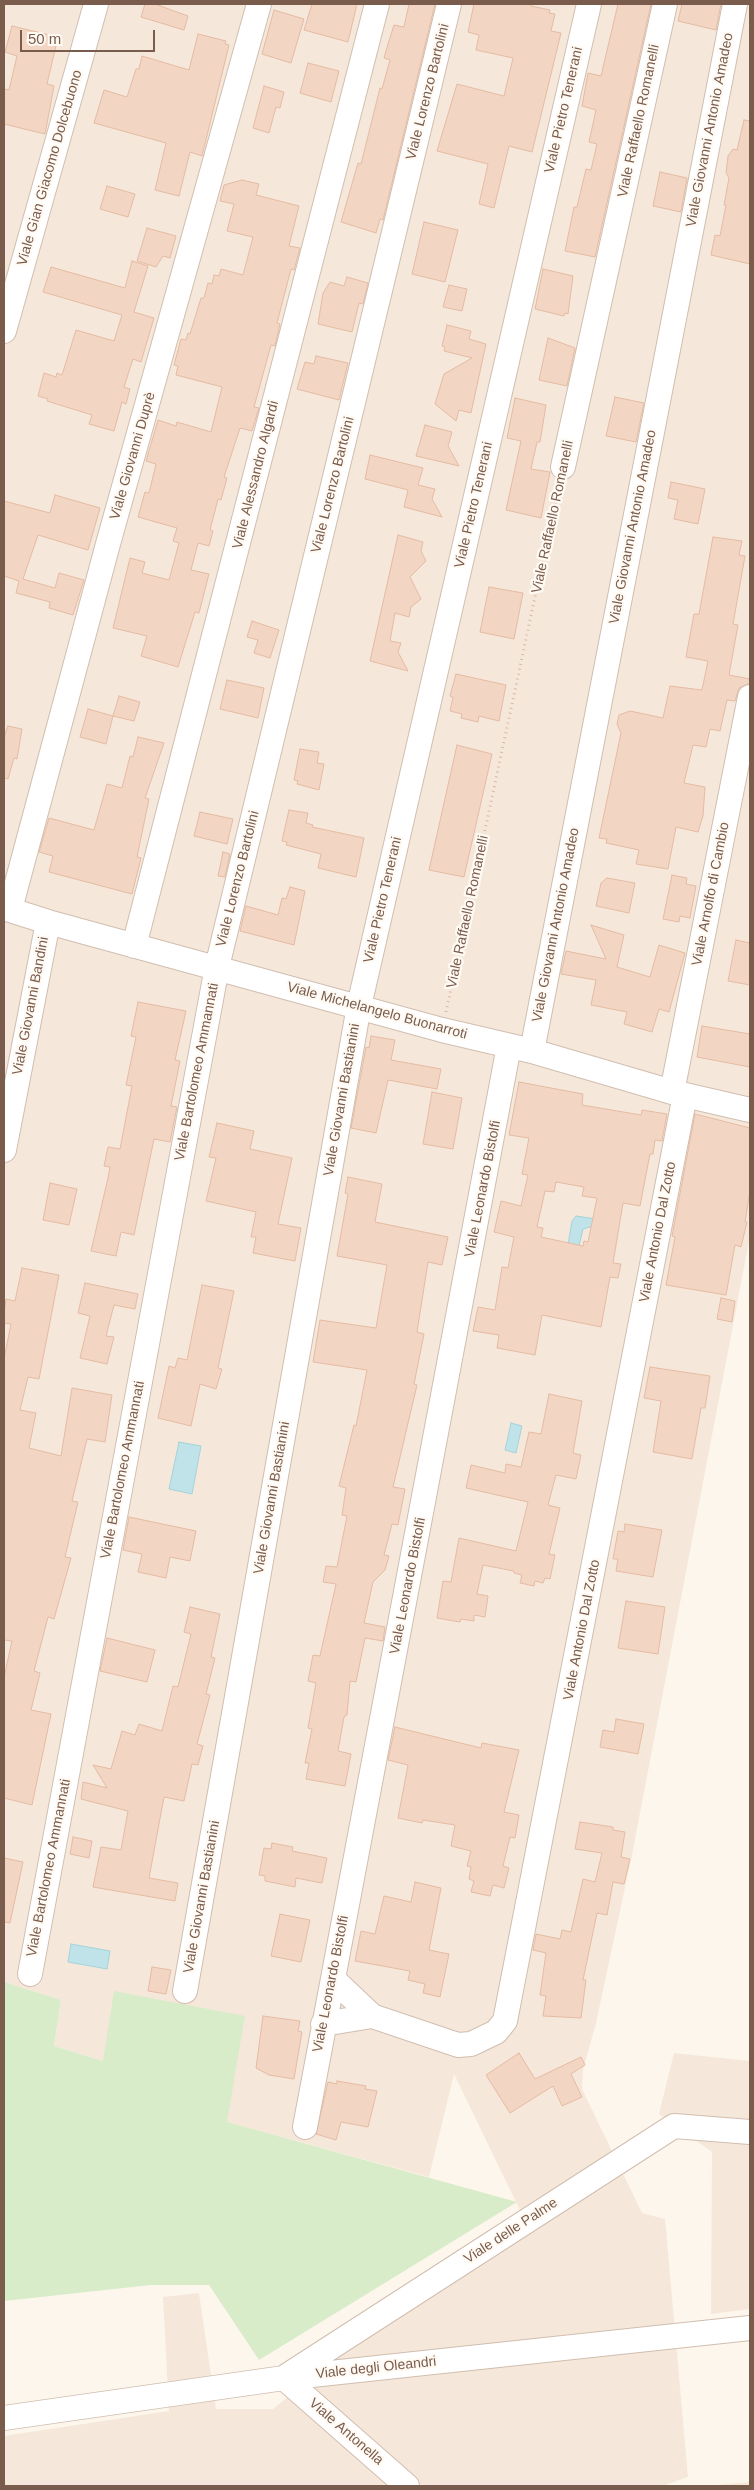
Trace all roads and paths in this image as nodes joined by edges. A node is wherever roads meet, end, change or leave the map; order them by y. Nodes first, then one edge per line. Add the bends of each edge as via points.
1 (96, 4) edge
2 (258, 4) edge
3 (377, 4) edge
4 (449, 4) edge
5 (589, 4) edge
6 (665, 4) edge
7 (735, 4) edge
8 (4, 331) edge
9 (563, 467) joint
10 (750, 697) edge
11 (7, 908) edge
12 (48, 922) junction
13 (134, 946) junction
14 (217, 967) junction
15 (359, 1006) junction
16 (442, 1030) junction
17 (521, 1048) junction
18 (679, 1093) junction
19 (750, 1110) edge
20 (4, 1150) edge
21 (30, 1974) dead end
22 (333, 1979) junction
23 (185, 1991) dead end
24 (372, 2016) junction
25 (323, 2024) junction
26 (305, 2127) dead end
27 (750, 2132) edge
28 (750, 2328) edge
29 (284, 2378) junction
30 (4, 2418) edge
31 (407, 2486) edge

1 - 8 street, Viale Gian Giacomo Dolcebuono
2 - 11 street, Viale Giovanni Duprè
3 - 13 street, Viale Alessandro Algardi
4 - 14 street, Viale Lorenzo Bartolini
5 - 15 street, Viale Pietro Tenerani
6 - 9 street, Viale Raffaello Romanelli
7 - 17 street, Viale Giovanni Antonio Amadeo
9 - 16 path, Viale Raffaello Romanelli
10 - 18 street, Viale Arnolfo di Cambio
11 - 12 street, Viale Michelangelo Buonarroti
12 - 13 street, Viale Michelangelo Buonarroti
12 - 20 street, Viale Giovanni Bandini
13 - 14 street, Viale Michelangelo Buonarroti
14 - 15 street, Viale Michelangelo Buonarroti
14 - 21 street, Viale Bartolomeo Ammannati
15 - 16 street, Viale Michelangelo Buonarroti
15 - 23 street, Viale Giovanni Bastianini
16 - 17 street, Viale Michelangelo Buonarroti
17 - 18 street, Viale Michelangelo Buonarroti
17 - 22 street, Viale Leonardo Bistolfi
18 - 19 street, Viale Michelangelo Buonarroti
18 - 24 street, Viale Antonio Dal Zotto via 505,2021 496,2032 471,2044 458,2045
22 - 24 street, Viale Antonio Dal Zotto
22 - 25 street, Viale Leonardo Bistolfi
24 - 25 street, Viale Antonio Dal Zotto
25 - 26 street, Viale Leonardo Bistolfi
27 - 29 street, Viale delle Palme via 674,2126
28 - 29 street, Viale degli Oleandri
29 - 30 street, Viale degli Oleandri
29 - 31 street, Viale Antonella

